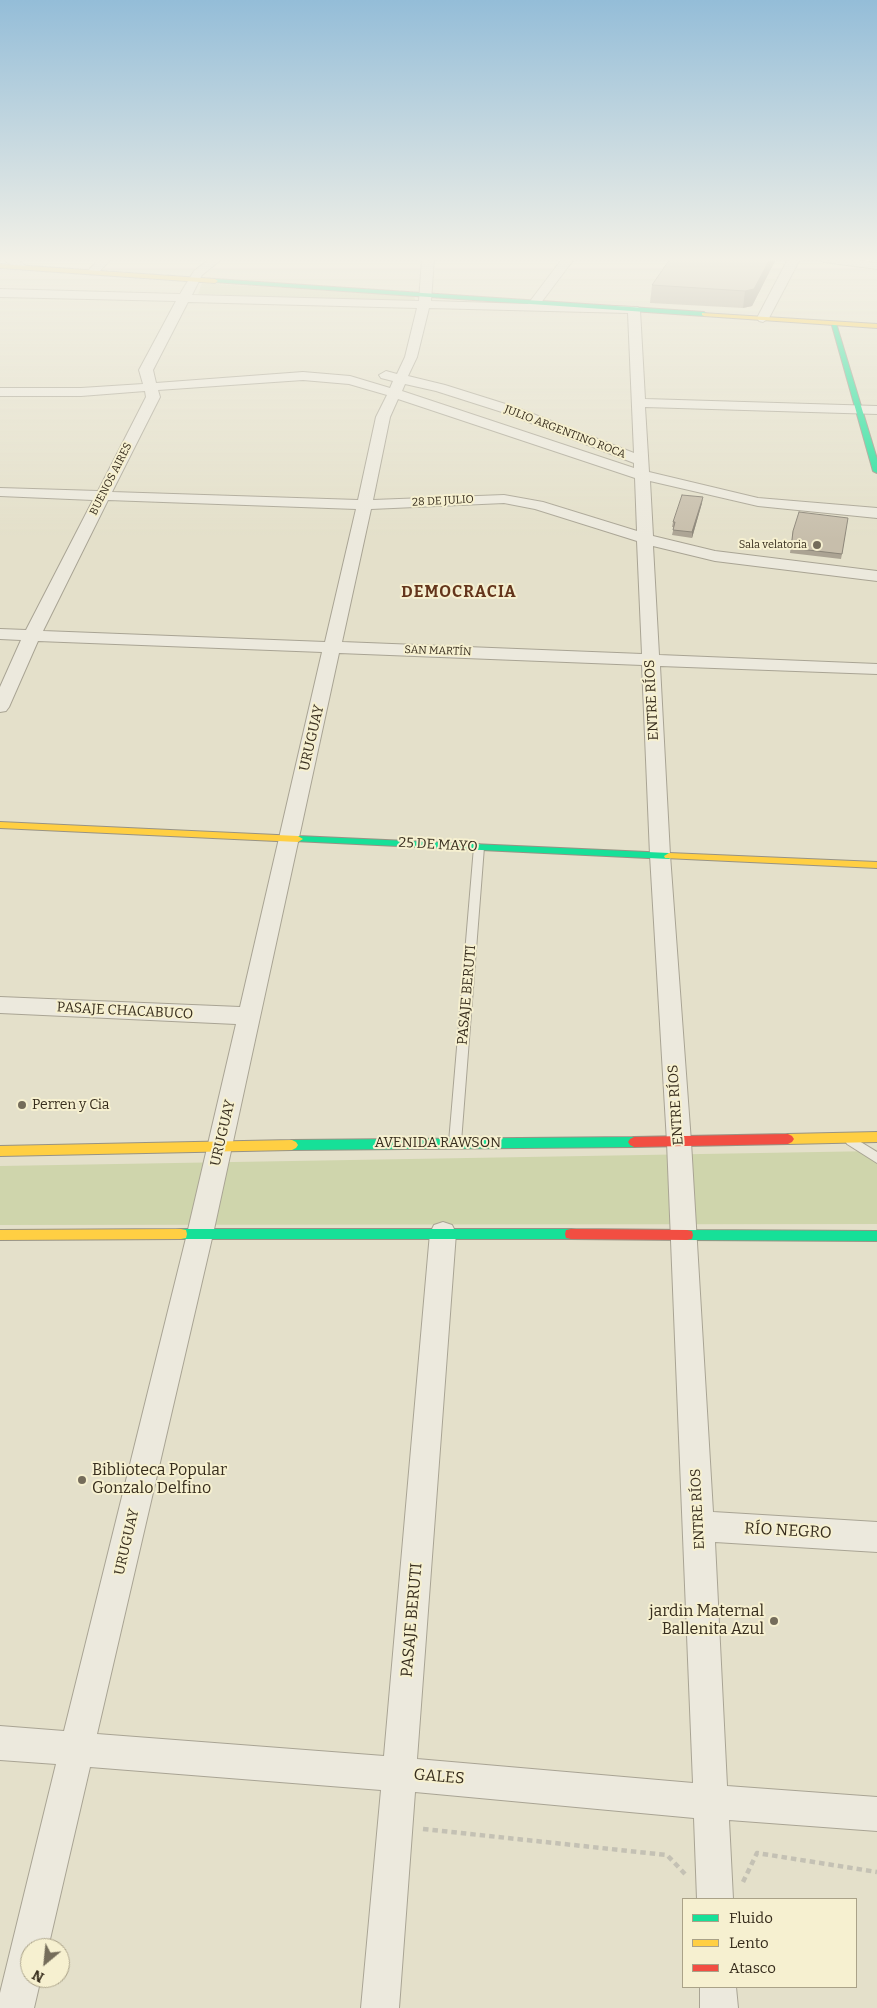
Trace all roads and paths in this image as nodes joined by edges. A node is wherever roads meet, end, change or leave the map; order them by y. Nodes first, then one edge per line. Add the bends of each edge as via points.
1 (155, 353) edge
2 (412, 353) edge
3 (636, 353) edge
4 (842, 353) edge
5 (401, 378) junction
6 (0, 381) edge
7 (149, 384) junction
8 (0, 392) edge
9 (394, 393) junction
10 (638, 403) junction
11 (859, 409) junction
12 (877, 410) edge
13 (641, 468) junction
14 (877, 471) edge
15 (0, 492) edge
16 (102, 495) junction
17 (364, 505) junction
18 (877, 513) edge
19 (645, 540) junction
20 (877, 576) edge
21 (0, 634) edge
22 (32, 635) junction
23 (332, 647) junction
24 (650, 660) junction
25 (877, 669) edge
26 (0, 707) edge
27 (0, 825) edge
28 (290, 838) junction
29 (479, 847) junction
30 (660, 855) junction
31 (877, 865) edge
32 (0, 1005) edge
33 (249, 1016) junction
34 (845, 1137) junction
35 (877, 1137) edge
36 (455, 1142) junction
37 (679, 1142) junction
38 (220, 1145) junction
39 (0, 1151) edge
40 (877, 1158) edge
41 (443, 1233) junction
42 (0, 1234) edge
43 (200, 1234) junction
44 (683, 1236) junction
45 (877, 1236) edge
46 (699, 1526) junction
47 (877, 1537) edge
48 (0, 1743) edge
49 (78, 1750) junction
50 (399, 1774) junction
51 (712, 1802) junction
52 (877, 1814) edge
53 (418, 1835) dead end
54 (877, 1872) edge
55 (691, 1880) dead end
56 (740, 1889) dead end
57 (715, 1898) edge
58 (718, 1988) edge
59 (15, 2008) edge
60 (380, 2008) edge
61 (719, 2008) edge

1 - 7 street, BUENOS AIRES via 146,370
2 - 5 street, URUGUAY
3 - 10 street, ENTRE RÍOS
4 - 11 street
5 - 7 street, JULIO ARGENTINO ROCA via 314,366
5 - 9 street, URUGUAY
5 - 13 street, JULIO ARGENTINO ROCA via 510,410
6 - 7 street, JULIO ARGENTINO ROCA
7 - 8 street, JULIO ARGENTINO ROCA via 56,393
7 - 9 street, JULIO ARGENTINO ROCA via 316,376 350,380
7 - 16 street, BUENOS AIRES via 153,397
9 - 13 street, JULIO ARGENTINO ROCA
9 - 17 street, URUGUAY via 382,417
10 - 11 street
10 - 13 street, ENTRE RÍOS
11 - 12 street
11 - 14 street
13 - 18 street, JULIO ARGENTINO ROCA via 758,502
13 - 19 street, ENTRE RÍOS
15 - 16 street, 28 DE JULIO
16 - 17 street, 28 DE JULIO
16 - 22 street, BUENOS AIRES
17 - 19 street, 28 DE JULIO via 490,499 519,501 538,504
17 - 23 street, URUGUAY
19 - 20 street, 28 DE JULIO via 715,556
19 - 24 street, ENTRE RÍOS
21 - 22 street, SAN MARTÍN
22 - 23 street, SAN MARTÍN
22 - 26 street, BUENOS AIRES
23 - 24 street, SAN MARTÍN
23 - 28 street, URUGUAY
24 - 25 street, SAN MARTÍN
24 - 30 street, ENTRE RÍOS
27 - 28 street, 25 DE MAYO
28 - 29 street, 25 DE MAYO
28 - 33 street, URUGUAY
29 - 30 street, 25 DE MAYO
29 - 36 lane, PASAJE BERUTI
30 - 31 street, 25 DE MAYO
30 - 37 street, ENTRE RÍOS
32 - 33 street, PASAJE CHACABUCO
33 - 38 street, URUGUAY
34 - 35 street, AVENIDA RAWSON
34 - 37 street, AVENIDA RAWSON
34 - 40 lane
36 - 37 street, AVENIDA RAWSON
36 - 38 street, AVENIDA RAWSON
37 - 44 street, ENTRE RÍOS
38 - 39 street, AVENIDA RAWSON
38 - 43 street, URUGUAY
41 - 43 street
41 - 44 street
41 - 50 street, PASAJE BERUTI
42 - 43 street
43 - 49 street, URUGUAY
44 - 45 street
44 - 46 street, ENTRE RÍOS
46 - 47 street, RÍO NEGRO
46 - 51 street, ENTRE RÍOS
48 - 49 street, GALES
49 - 50 street, GALES
49 - 59 street, URUGUAY
50 - 51 street, GALES
50 - 60 street, PASAJE BERUTI
51 - 52 street, GALES
51 - 57 street, ENTRE RÍOS
53 - 55 path via 422,1829 667,1855
54 - 56 path via 757,1852
58 - 61 street

